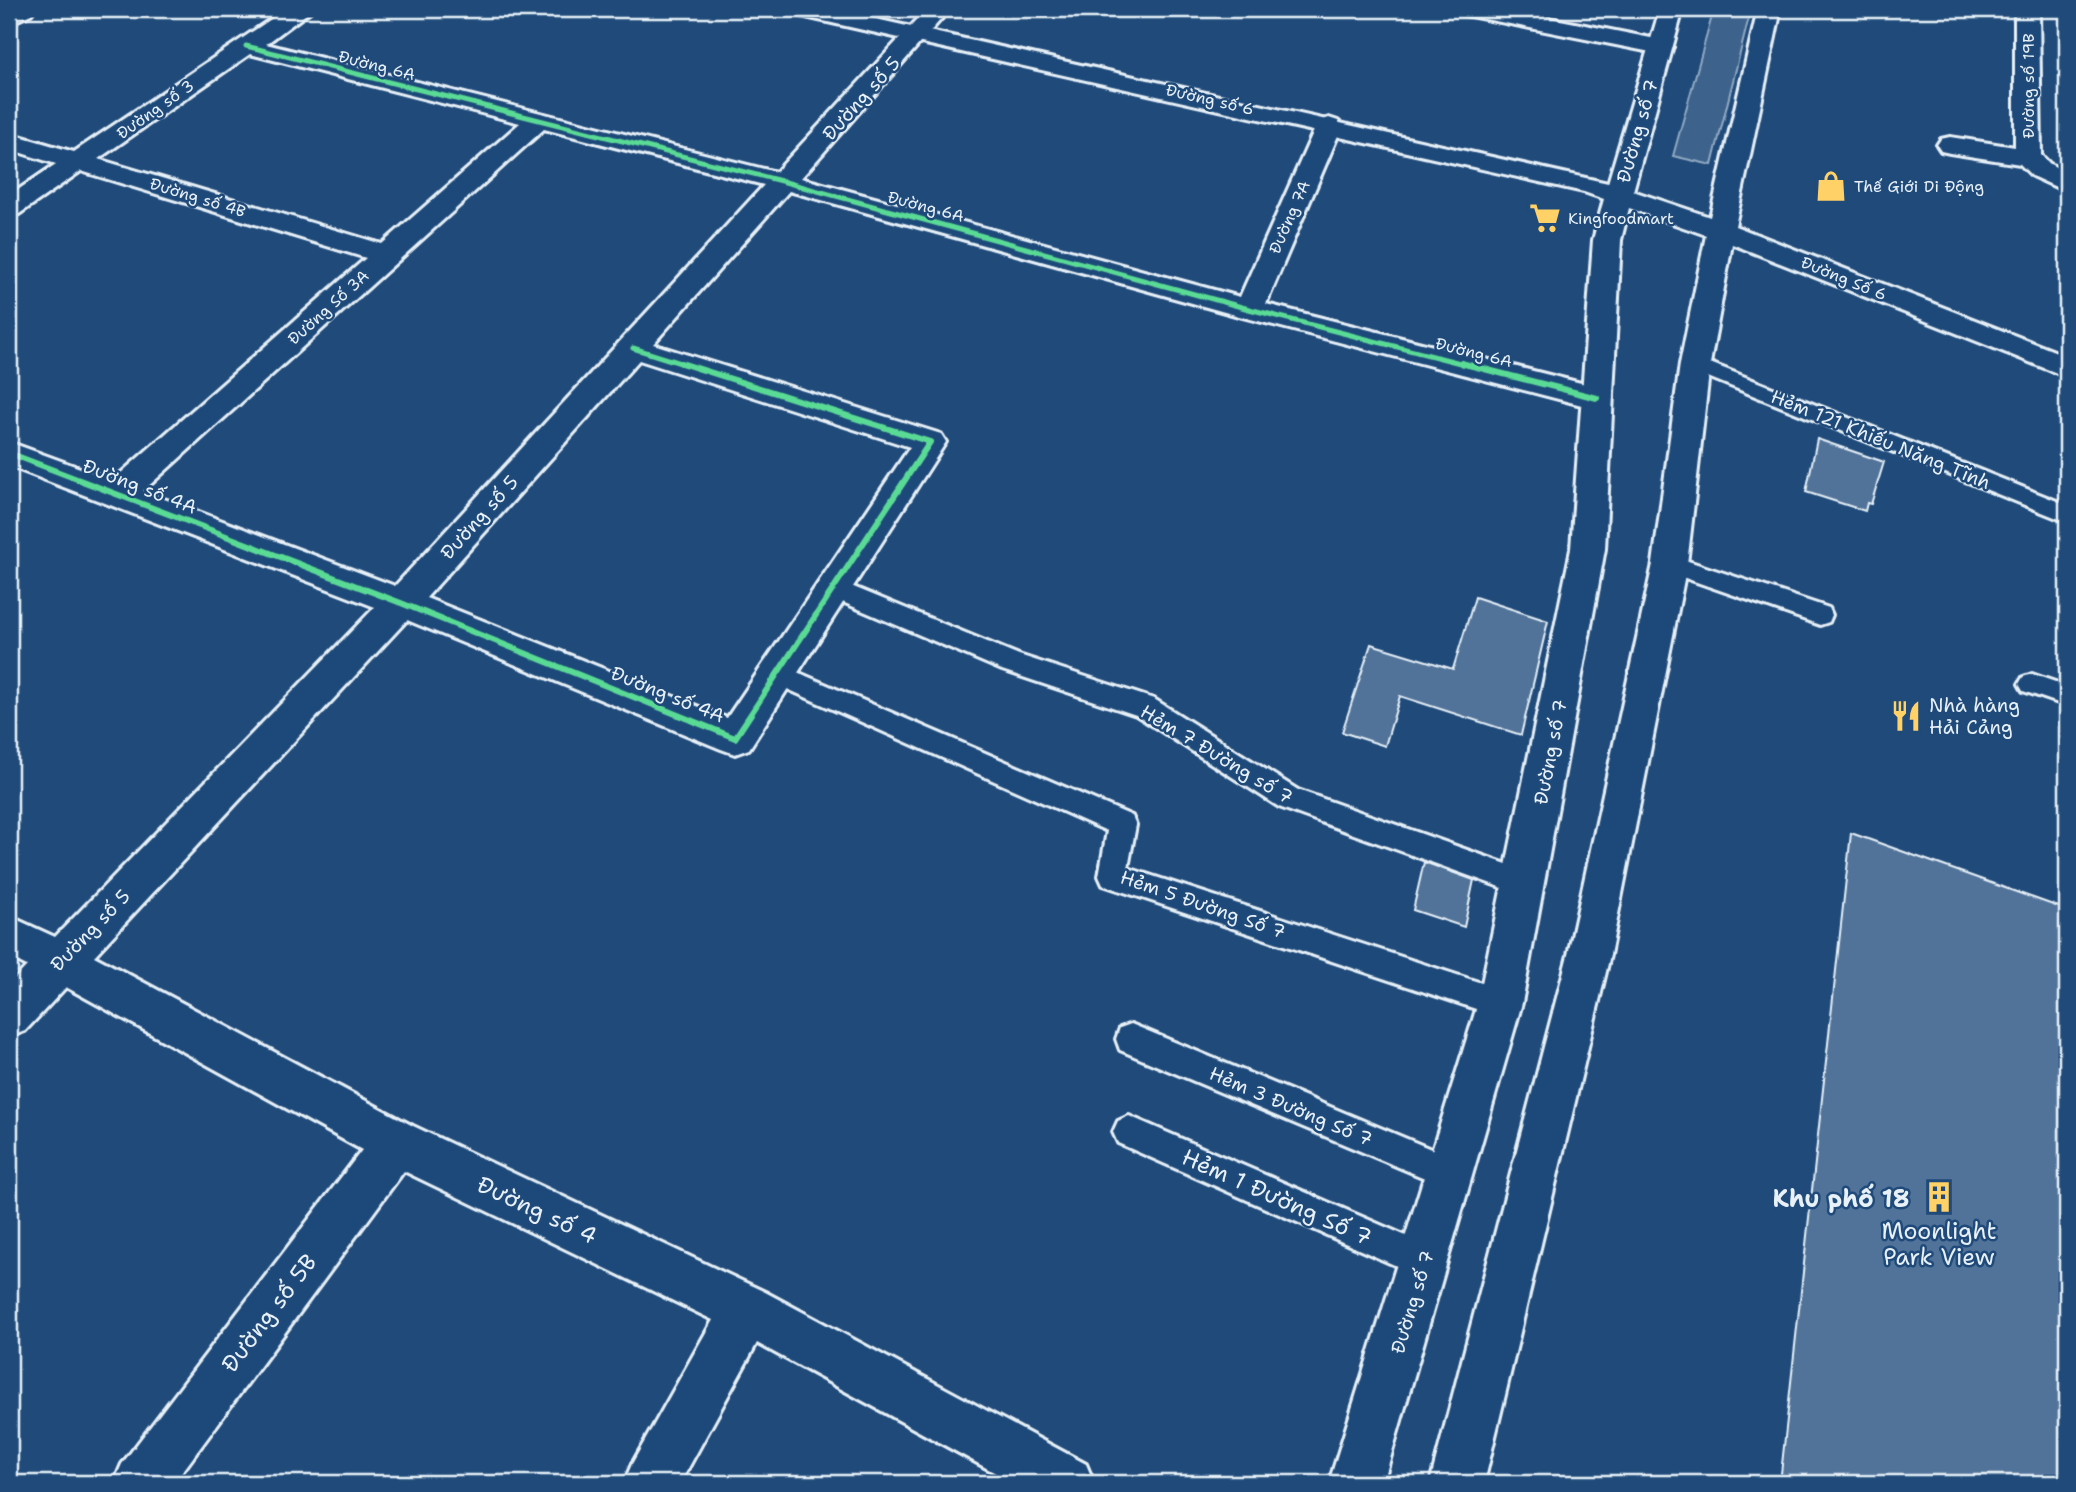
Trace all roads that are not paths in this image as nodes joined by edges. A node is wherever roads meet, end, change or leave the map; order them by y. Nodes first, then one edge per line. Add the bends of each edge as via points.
1 (23, 9) edge
2 (301, 9) edge
3 (801, 9) edge
4 (939, 9) edge
5 (1470, 9) edge
6 (1672, 9) edge
7 (1770, 9) edge
8 (2027, 9) edge
9 (9, 17) edge
10 (918, 34) junction
11 (246, 46) junction
12 (1661, 47) junction
13 (538, 120) junction
14 (1329, 126) junction
15 (9, 141) edge
16 (1950, 145) dead end
17 (2028, 157) junction
18 (80, 161) junction
19 (785, 182) junction
20 (2067, 184) edge
21 (1618, 194) junction
22 (9, 208) edge
23 (1721, 230) junction
24 (386, 255) junction
25 (1249, 309) junction
26 (633, 348) junction
27 (1695, 364) junction
28 (2067, 367) edge
29 (1597, 398) junction
30 (9, 453) edge
31 (117, 494) junction
32 (2067, 514) edge
33 (1670, 564) junction
34 (834, 588) junction
35 (401, 603) junction
36 (1820, 615) dead end
37 (776, 673) junction
38 (2032, 684) dead end
39 (2067, 696) edge
40 (1525, 883) junction
41 (9, 936) edge
42 (61, 961) junction
43 (1500, 1003) junction
44 (9, 1016) edge
45 (1131, 1039) dead end
46 (1129, 1132) dead end
47 (396, 1143) junction
48 (1451, 1173) junction
49 (1424, 1261) junction
50 (747, 1310) junction
51 (141, 1483) edge
52 (651, 1483) edge
53 (1067, 1483) edge
54 (1356, 1483) edge
55 (1457, 1483) edge

1 - 9 street
2 - 11 street, Đường số 3
3 - 10 street, Đường số 6
4 - 10 street, Đường số 5
5 - 12 street
6 - 12 street, Đường số 7
7 - 23 street
8 - 17 street, Đường số 19B
10 - 14 street, Đường số 6
10 - 19 street, Đường số 5
11 - 13 street, Đường 6A
11 - 18 street, Đường số 3
12 - 21 street, Đường số 7
13 - 19 street, Đường 6A
13 - 24 street, Đường Số 3A
14 - 21 street, Đường số 6
14 - 25 street, Đường 7A
15 - 18 street, Đường số 4B
16 - 17 street
17 - 20 street, Đường số 19B via 2040,170
18 - 22 street, Đường số 3
18 - 24 street, Đường số 4B
19 - 25 street, Đường 6A
19 - 26 street, Đường số 5
21 - 23 street, Đường Số 6
21 - 29 street, Đường số 7 via 1607,240
23 - 27 street
23 - 28 street, Đường Số 6
24 - 31 street, Đường Số 3A
25 - 29 street, Đường 6A
26 - 34 street, Đường số 4A via 930,442
26 - 35 street, Đường số 5
27 - 32 lane, Hẻm 121 Khiếu Năng Tĩnh
27 - 33 street
29 - 40 street, Đường số 7 via 1588,549
30 - 31 street, Đường số 4A
31 - 35 street, Đường số 4A
33 - 36 lane
33 - 55 street via 1589,955
34 - 37 street, Đường số 4A
34 - 40 lane, Hẻm 7 Đường số 7 via 1011,663 1144,707 1289,799
35 - 37 street, Đường số 4A via 735,738
35 - 42 street, Đường số 5
37 - 43 lane, Hẻm 5 Đường Số 7 via 1122,825 1113,876
38 - 39 lane
40 - 43 street, Đường số 7
41 - 42 street, Đường số 4
42 - 44 street, Đường số 5
42 - 47 street, Đường số 4
43 - 48 street, Đường số 7
45 - 48 lane, Hẻm 3 Đường Số 7
46 - 49 lane, Hẻm 1 Đường Số 7
47 - 50 street, Đường số 4
47 - 51 street, Đường số 5B
48 - 49 street, Đường số 7
49 - 54 street, Đường số 7
50 - 52 street
50 - 53 street, Đường số 4

